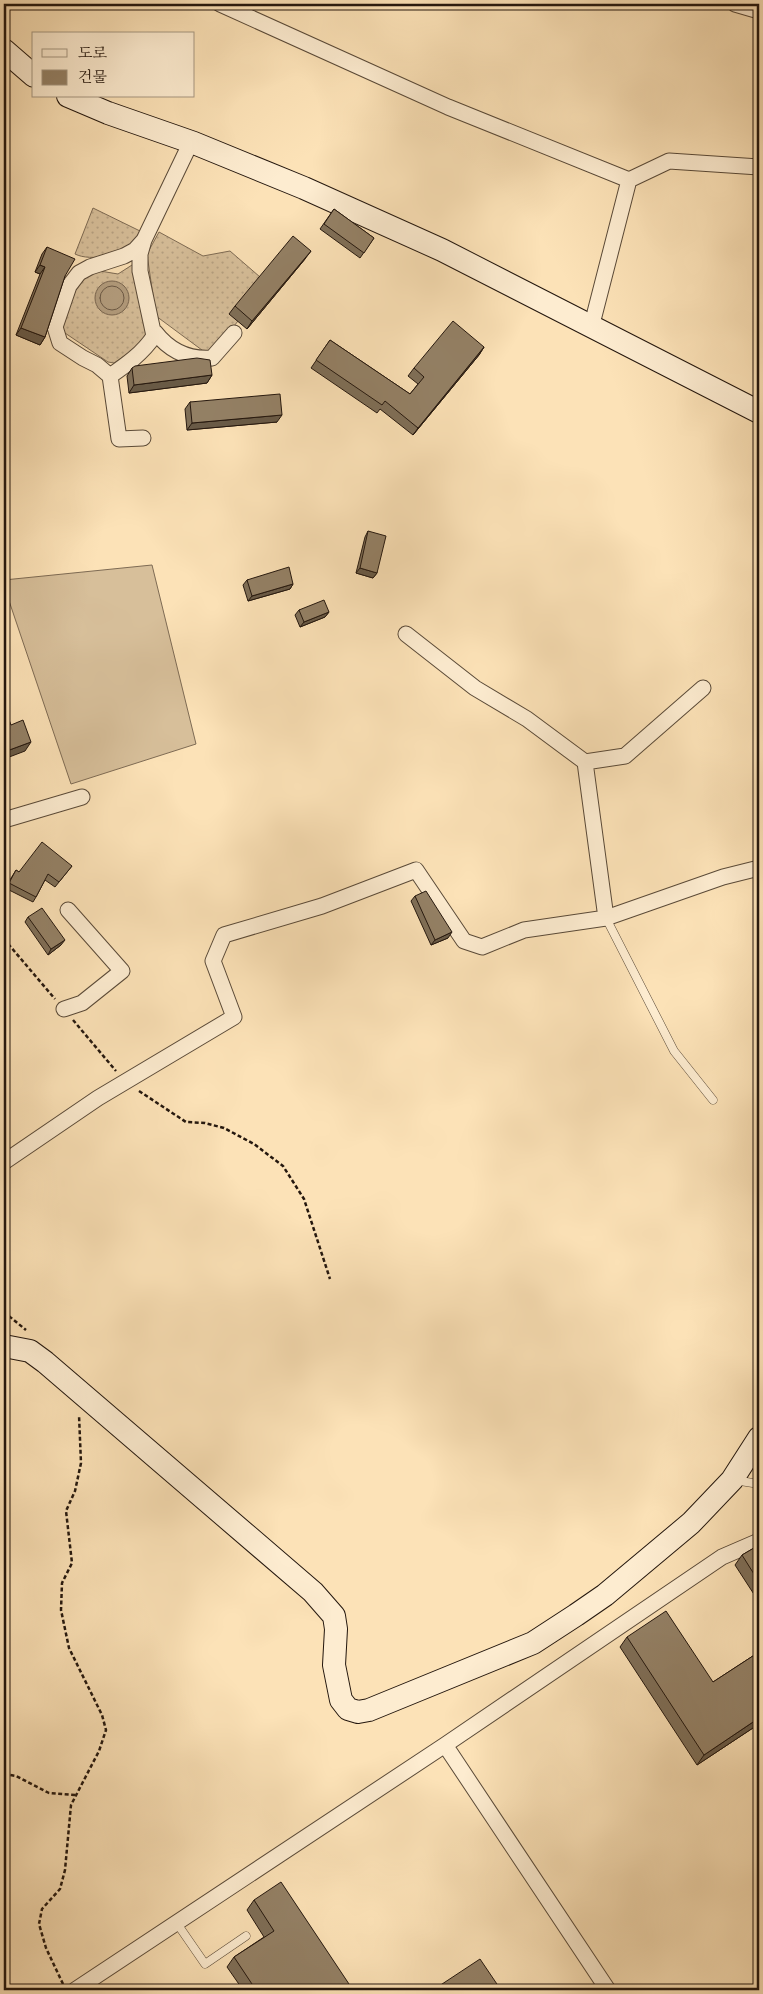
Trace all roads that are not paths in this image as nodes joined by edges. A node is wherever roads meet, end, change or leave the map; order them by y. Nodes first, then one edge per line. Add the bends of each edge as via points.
1 (220, 4) edge
2 (736, 4) edge
3 (759, 11) edge
4 (4, 50) edge
5 (32, 74) edge
6 (73, 98) edge
7 (190, 142) junction
8 (759, 166) edge
9 (629, 180) junction
10 (144, 240) junction
11 (591, 328) junction
12 (154, 332) junction
13 (234, 333) dead end
14 (110, 376) junction
15 (759, 412) edge
16 (143, 438) dead end
17 (406, 634) dead end
18 (703, 688) dead end
19 (585, 762) junction
20 (82, 797) dead end
21 (4, 820) edge
22 (759, 868) edge
23 (68, 910) dead end
24 (606, 918) junction
25 (64, 1009) dead end
26 (713, 1100) dead end
27 (4, 1162) edge
28 (4, 1346) edge
29 (759, 1438) edge
30 (732, 1480) junction
31 (759, 1484) edge
32 (759, 1542) edge
33 (445, 1745) junction
34 (176, 1922) junction
35 (246, 1936) dead end
36 (75, 1990) edge
37 (608, 1990) edge

1 - 9 street via 448,107
2 - 3 street
4 - 5 street
6 - 7 street
7 - 10 street
7 - 11 street via 304,188 442,250
8 - 9 street via 670,161
9 - 11 street
10 - 12 street via 140,271
10 - 14 street via 136,250 79,273 69,286 55,327 60,343 97,364
11 - 15 street
12 - 13 street via 177,352 204,359 212,358
12 - 14 street via 148,346
14 - 16 street via 119,439
17 - 19 street via 475,688 527,719
18 - 19 street via 625,756
19 - 24 street
20 - 21 street
22 - 24 street via 723,876
23 - 25 street via 122,971 82,1003
24 - 26 lane via 674,1050
24 - 27 street via 524,930 482,947 464,941 416,870 322,906 224,935 214,961 234,1017 98,1098
28 - 30 street via 30,1351 313,1592 334,1616 334,1665 342,1700 348,1708 358,1712 533,1643 550,1633 605,1595 691,1523
29 - 30 street
30 - 31 lane
32 - 33 street via 722,1557
33 - 34 street
33 - 37 street
34 - 35 lane via 205,1964
34 - 36 street

